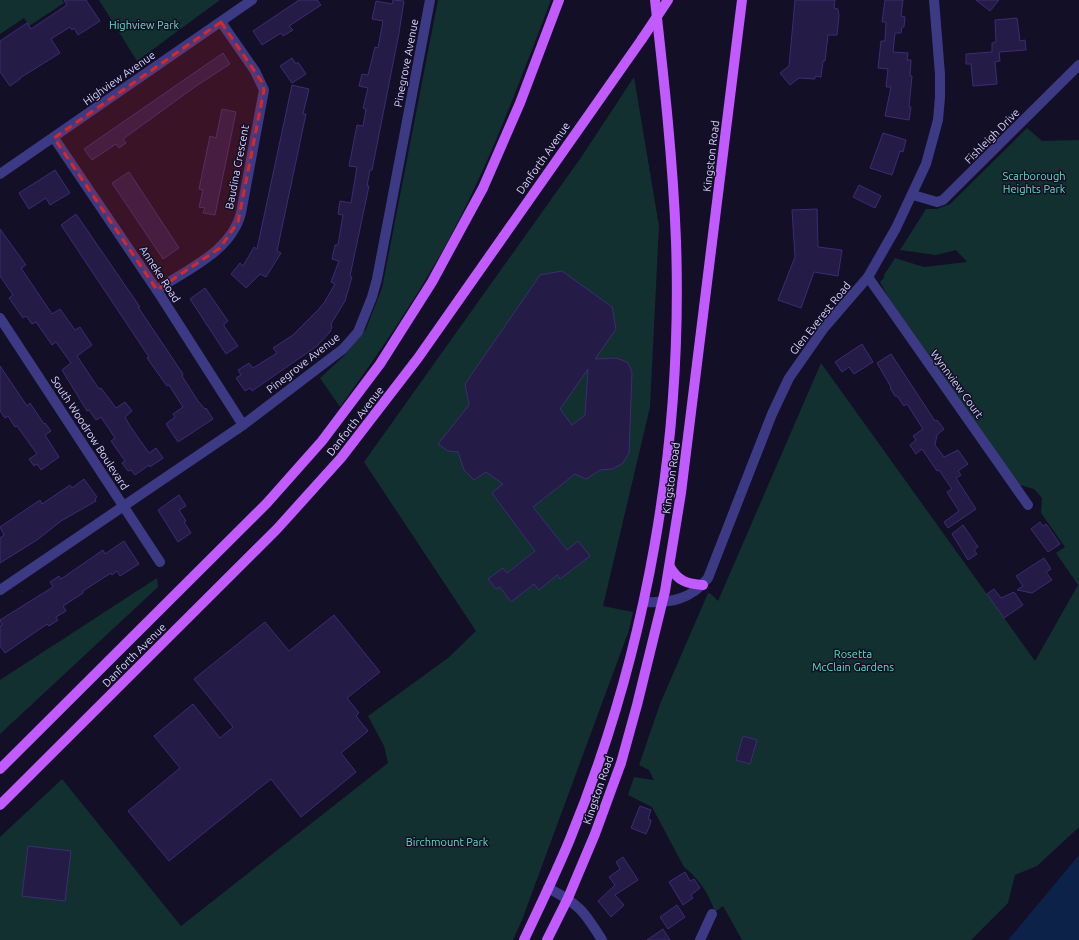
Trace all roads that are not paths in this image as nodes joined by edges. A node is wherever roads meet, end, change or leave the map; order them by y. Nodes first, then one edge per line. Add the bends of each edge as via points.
1 (252, 0) edge
2 (430, 0) edge
3 (559, 0) edge
4 (655, 0) edge
5 (668, 0) edge
6 (742, 0) edge
7 (934, 0) edge
8 (221, 22) junction
9 (1079, 66) edge
10 (54, 138) junction
11 (0, 174) edge
12 (913, 195) junction
13 (868, 277) junction
14 (157, 290) junction
15 (0, 318) edge
16 (243, 425) junction
17 (1028, 505) dead end
18 (124, 506) junction
19 (160, 562) dead end
20 (670, 567) junction
21 (702, 585) junction
22 (0, 590) edge
23 (644, 602) junction
24 (663, 602) junction
25 (0, 769) edge
26 (0, 805) edge
27 (548, 888) junction
28 (568, 898) junction
29 (712, 914) dead end
30 (524, 940) edge
31 (547, 940) edge
32 (602, 940) edge
33 (700, 940) edge

1 - 8 street, Highview Avenue
2 - 16 street, Pinegrove Avenue via 377,279 358,332 343,349
3 - 25 main road, Danforth Avenue via 520,103 482,188 432,282 380,364 322,441 267,503
4 - 23 main road, Kingston Road via 672,176 676,242 676,310 674,377 665,476
5 - 26 main road, Danforth Avenue, bridge via 418,358 341,458 271,534
6 - 20 main road, Kingston Road
7 - 12 street, Glen Everest Road via 940,74 938,120 931,148
8 - 10 street, Highview Avenue
8 - 14 street, Baudina Crescent via 255,70 264,90 241,213 229,239 220,248
9 - 12 street, Fishleigh Drive via 943,200 937,202
10 - 11 street, Highview Avenue
10 - 14 street, Anneke Road
12 - 13 street, Glen Everest Road
13 - 17 street, Wynnview Court
13 - 21 street, Glen Everest Road via 824,328 789,378 772,414 713,570
14 - 16 street, Anneke Road
15 - 18 street, South Woodrow Boulevard
16 - 18 street, Pinegrove Avenue
18 - 19 street, South Woodrow Boulevard
18 - 22 street, Pinegrove Avenue
20 - 21 main road via 682,581
20 - 24 main road, Kingston Road
21 - 24 street, Glen Everest Road via 688,596
23 - 24 street, Glen Everest Road
23 - 27 main road, Kingston Road via 618,701 595,770
24 - 28 main road, Kingston Road via 621,763
27 - 28 street
27 - 30 main road, Kingston Road
28 - 31 main road, Kingston Road
28 - 32 street via 589,919
29 - 33 street

